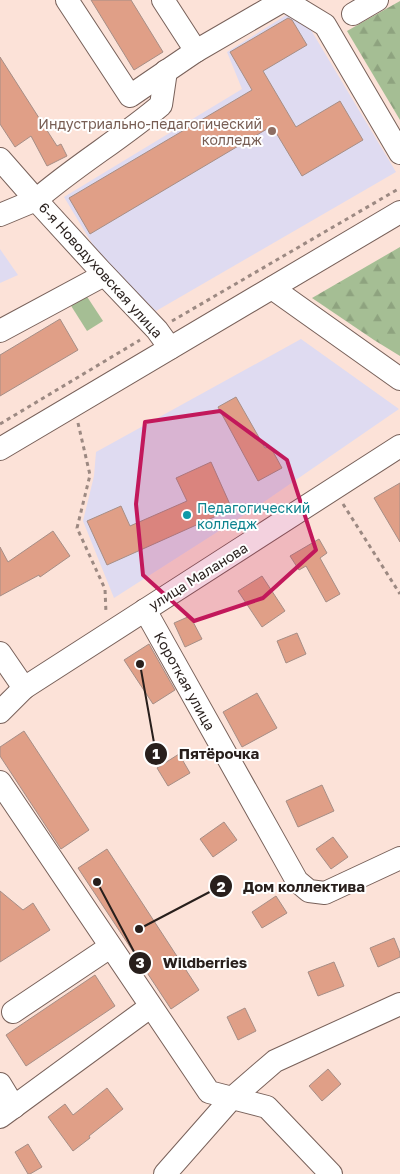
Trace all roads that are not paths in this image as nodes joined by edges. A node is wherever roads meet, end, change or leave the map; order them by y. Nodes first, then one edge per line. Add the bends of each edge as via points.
1 (67, 0) edge
2 (163, 0) edge
3 (284, 0) edge
4 (378, 0) edge
5 (353, 14) dead end
6 (196, 51) junction
7 (166, 71) junction
8 (400, 153) edge
9 (0, 159) edge
10 (36, 200) junction
11 (400, 212) edge
12 (0, 215) edge
13 (104, 275) junction
14 (272, 288) junction
15 (0, 331) edge
16 (170, 348) junction
17 (400, 379) edge
18 (400, 446) edge
19 (0, 449) edge
20 (145, 610) junction
21 (0, 653) edge
22 (24, 688) junction
23 (0, 712) edge
24 (0, 782) edge
25 (400, 858) edge
26 (110, 947) junction
27 (400, 1004) edge
28 (150, 1007) junction
29 (13, 1012) dead end
30 (0, 1084) edge
31 (231, 1099) junction
32 (7, 1112) edge
33 (165, 1174) edge
34 (332, 1174) edge

1 - 7 street via 130,96
2 - 6 street
3 - 6 street
3 - 8 street via 325,25
4 - 5 street
6 - 7 street
7 - 10 street, 6-я Новодуховская улица via 161,105
9 - 10 street
10 - 12 street
10 - 13 street, 6-я Новодуховская улица
11 - 14 street
13 - 15 street
13 - 16 street, 6-я Новодуховская улица
14 - 16 street
14 - 17 street
16 - 19 street
18 - 20 street, улица Маланова
20 - 22 street, улица Маланова
20 - 25 street, Короткая улица via 297,881 309,891 325,893
21 - 22 street
22 - 23 street, улица Маланова
24 - 26 street
26 - 28 street
26 - 29 street
27 - 31 street via 275,1061
28 - 31 street via 209,1092
28 - 32 street
30 - 32 street
31 - 33 street
31 - 34 street via 267,1106

